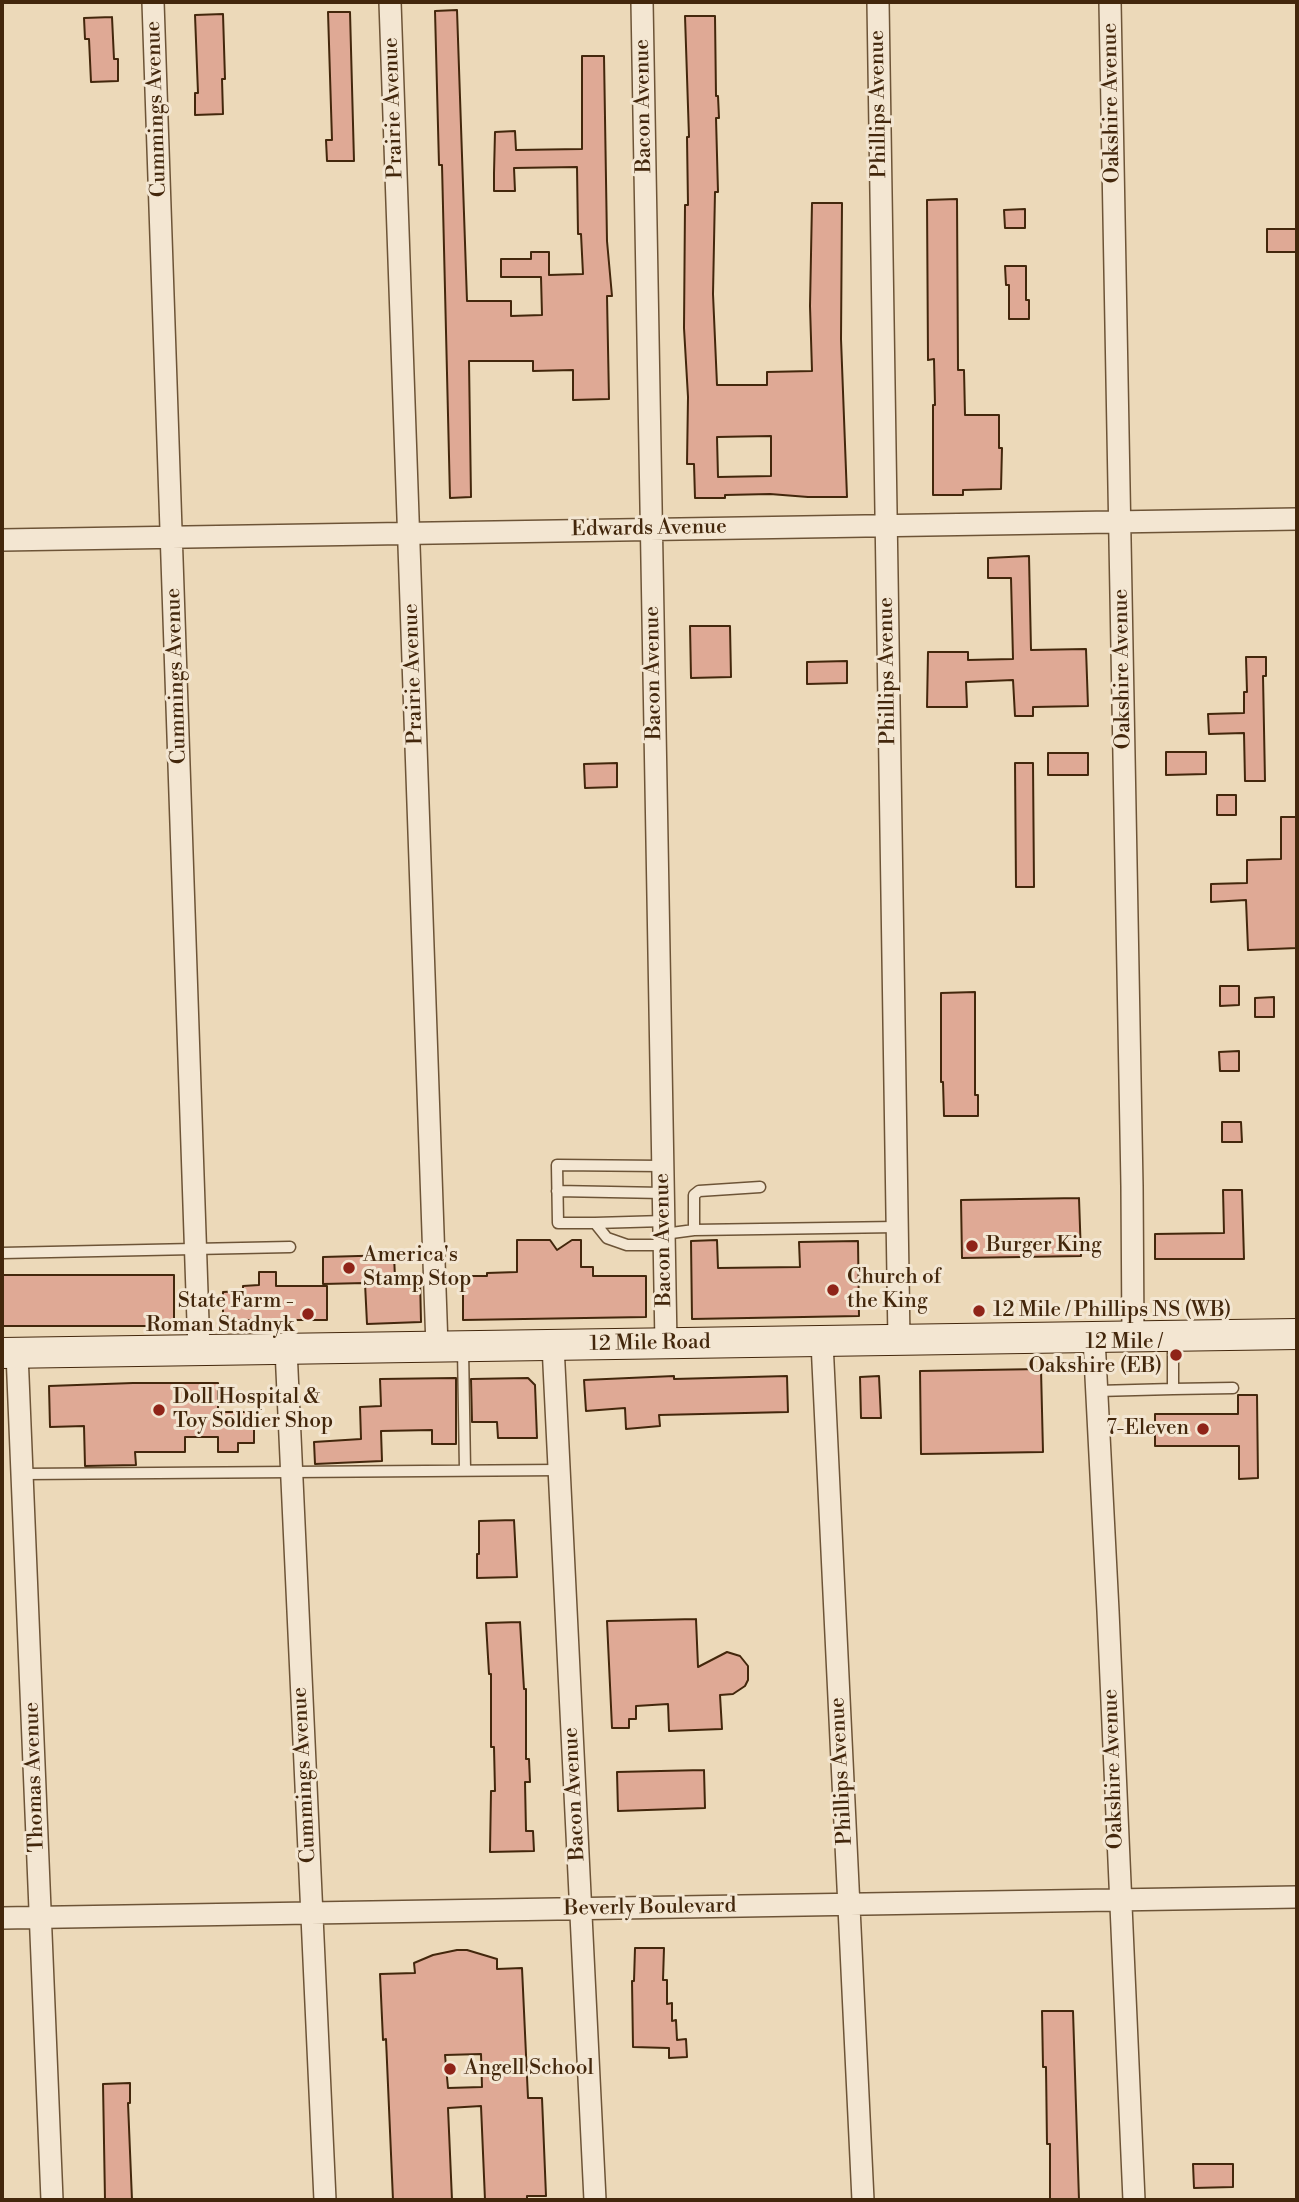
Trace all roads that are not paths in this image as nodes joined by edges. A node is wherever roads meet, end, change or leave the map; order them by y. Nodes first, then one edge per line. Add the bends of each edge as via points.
1 (153, 2) edge
2 (390, 2) edge
3 (642, 2) edge
4 (878, 2) edge
5 (1110, 2) edge
6 (1297, 520) edge
7 (1121, 523) junction
8 (885, 525) junction
9 (651, 529) junction
10 (409, 533) junction
11 (172, 537) junction
12 (2, 540) edge
13 (662, 1166) junction
14 (760, 1186) dead end
15 (557, 1191) junction
16 (663, 1193) junction
17 (594, 1223) junction
18 (897, 1227) junction
19 (694, 1230) junction
20 (664, 1233) junction
21 (290, 1247) dead end
22 (194, 1250) junction
23 (2, 1253) edge
24 (1297, 1334) edge
25 (1133, 1337) junction
26 (1172, 1337) junction
27 (1094, 1338) junction
28 (899, 1340) junction
29 (822, 1342) junction
30 (666, 1344) junction
31 (554, 1345) junction
32 (450, 1347) junction
33 (286, 1349) junction
34 (199, 1350) junction
35 (10, 1353) edge
36 (1233, 1388) dead end
37 (1173, 1389) junction
38 (1097, 1391) junction
39 (560, 1469) junction
40 (465, 1470) junction
41 (292, 1471) junction
42 (23, 1474) junction
43 (1297, 1897) edge
44 (1120, 1899) junction
45 (848, 1905) junction
46 (580, 1909) junction
47 (311, 1912) junction
48 (40, 1917) junction
49 (2, 1918) edge
50 (52, 2200) edge
51 (325, 2200) edge
52 (595, 2200) edge
53 (863, 2200) edge
54 (1134, 2200) edge

1 - 11 street, Cummings Avenue
2 - 10 street, Prairie Avenue
3 - 9 street, Bacon Avenue
4 - 8 street, Phillips Avenue
5 - 7 street, Oakshire Avenue
6 - 7 street, Edwards Avenue
7 - 8 street, Edwards Avenue
7 - 25 street, Oakshire Avenue
8 - 9 street, Edwards Avenue
8 - 18 street, Phillips Avenue
9 - 10 street, Edwards Avenue
9 - 13 street, Bacon Avenue
10 - 11 street, Edwards Avenue
10 - 32 street, Prairie Avenue
11 - 12 street, Edwards Avenue
11 - 22 street, Cummings Avenue
13 - 15 lane via 557,1165
13 - 16 street, Bacon Avenue
14 - 19 lane via 699,1191 694,1195
15 - 16 lane
15 - 17 lane via 558,1223
16 - 20 street, Bacon Avenue
17 - 20 lane
17 - 20 lane via 607,1238 627,1245
18 - 19 lane
18 - 28 street, Phillips Avenue
19 - 20 lane
20 - 30 street, Bacon Avenue
21 - 22 lane
22 - 23 lane
22 - 34 street, Cummings Avenue
24 - 26 main road, 12 Mile Road
25 - 26 main road, 12 Mile Road
25 - 27 main road, 12 Mile Road
26 - 37 lane
27 - 28 main road, 12 Mile Road
27 - 38 street, Oakshire Avenue
28 - 29 main road, 12 Mile Road
29 - 30 main road, 12 Mile Road
29 - 45 street, Phillips Avenue
30 - 31 main road, 12 Mile Road
31 - 32 main road, 12 Mile Road
31 - 39 street, Bacon Avenue
32 - 33 main road, 12 Mile Road
32 - 40 lane
33 - 34 main road, 12 Mile Road
33 - 41 street, Cummings Avenue
34 - 35 main road, 12 Mile Road
35 - 42 street, Thomas Avenue
36 - 37 lane
37 - 38 lane
38 - 44 street, Oakshire Avenue
39 - 40 lane
39 - 46 street, Bacon Avenue
40 - 41 lane
41 - 42 lane
41 - 47 street, Cummings Avenue
42 - 48 street, Thomas Avenue
43 - 44 street, Beverly Boulevard
44 - 45 street, Beverly Boulevard
44 - 54 street, Oakshire Avenue
45 - 46 street, Beverly Boulevard
45 - 53 street, Phillips Avenue
46 - 47 street, Beverly Boulevard
46 - 52 street, Bacon Avenue
47 - 48 street, Beverly Boulevard
47 - 51 street, Cummings Avenue
48 - 49 street, Beverly Boulevard
48 - 50 street, Thomas Avenue

